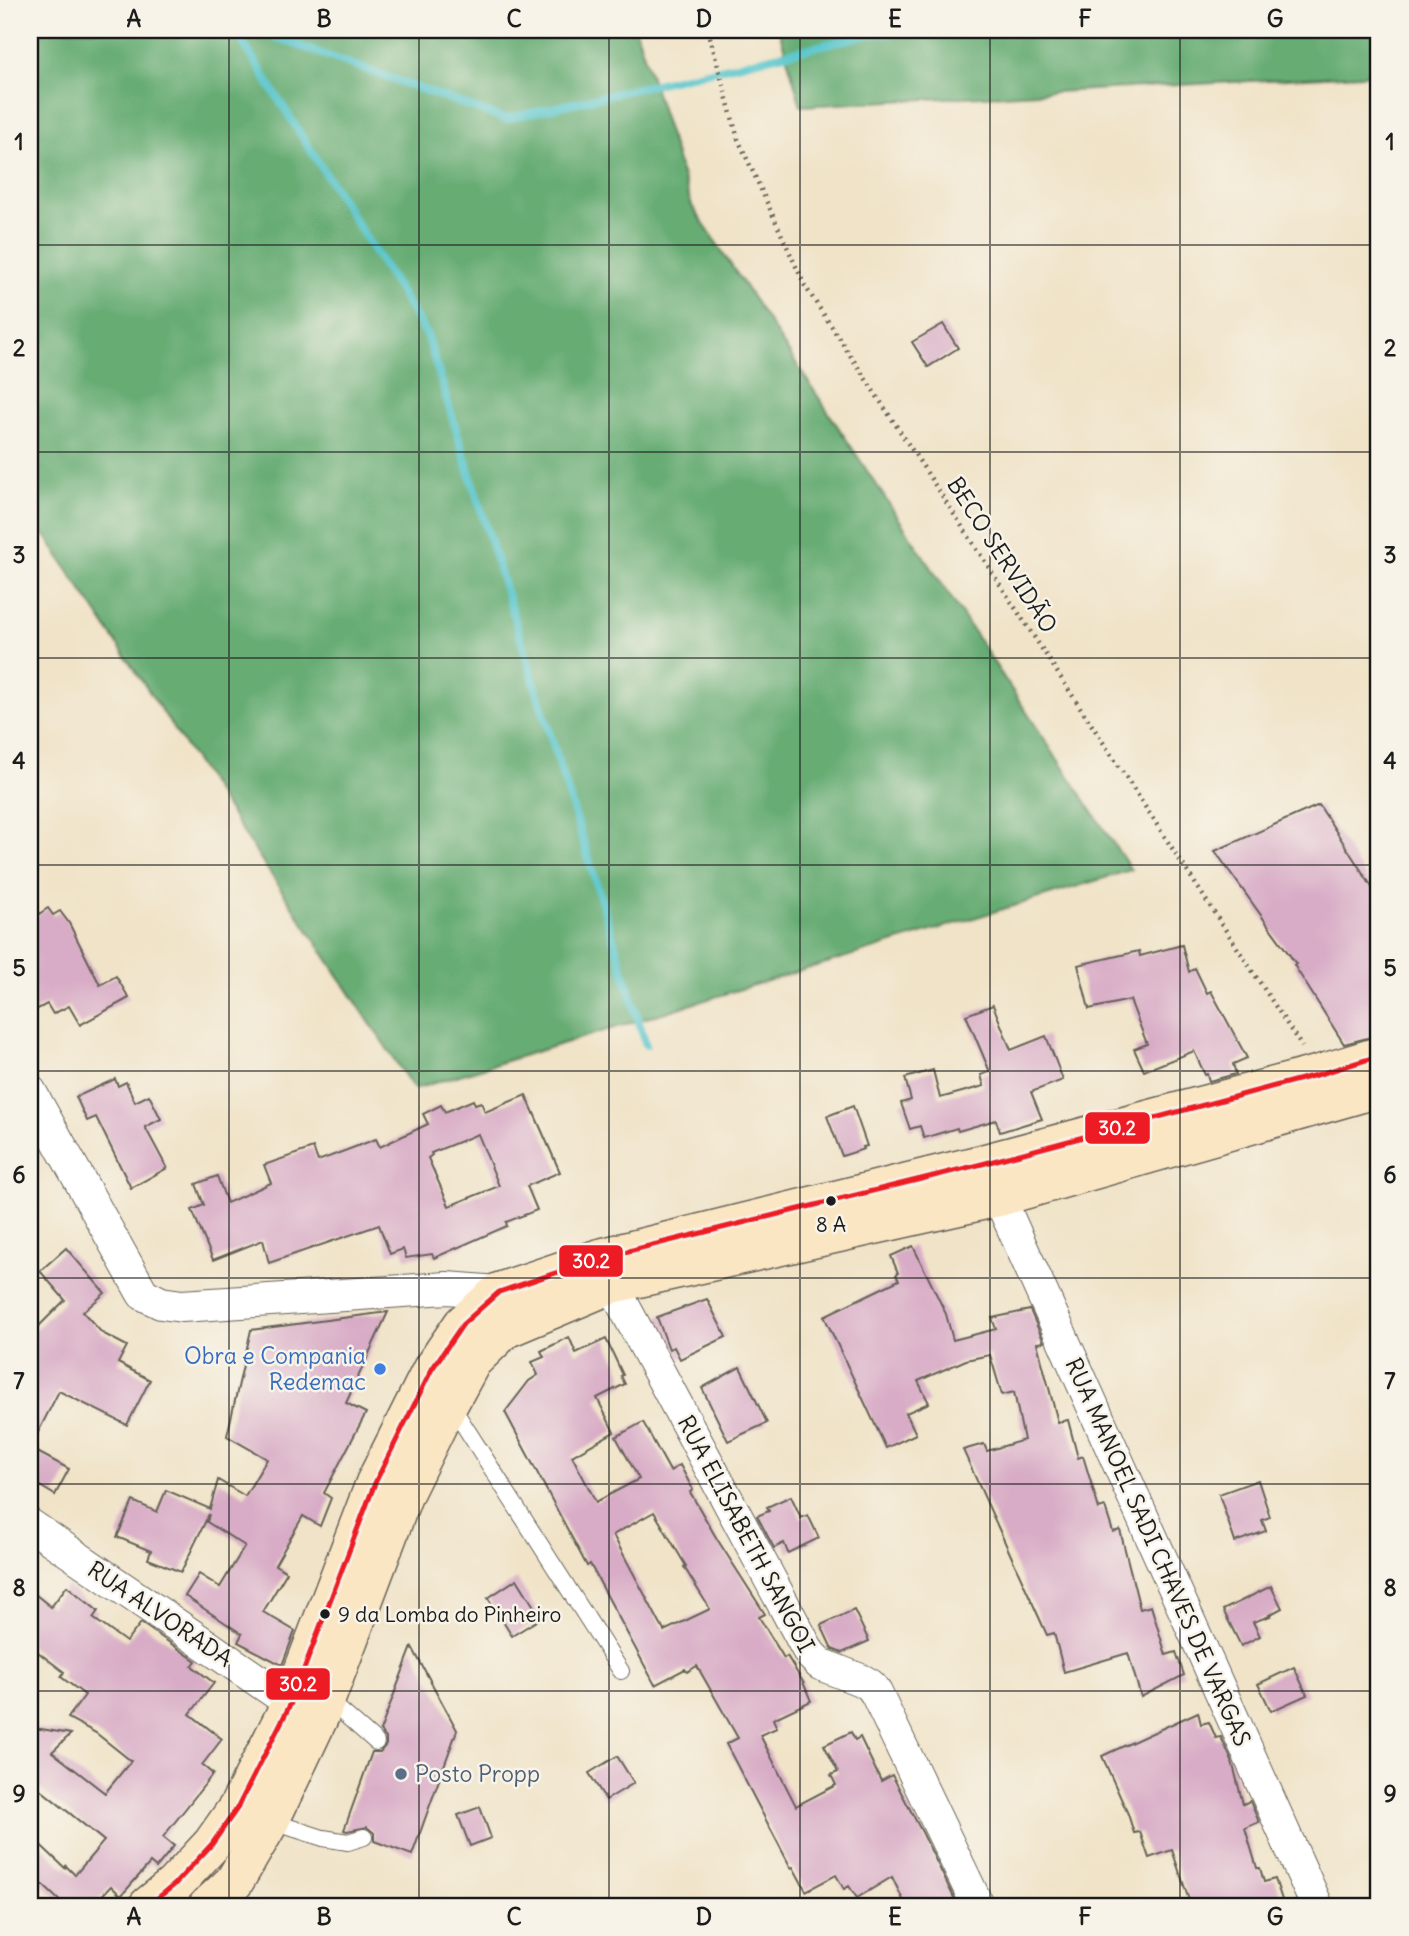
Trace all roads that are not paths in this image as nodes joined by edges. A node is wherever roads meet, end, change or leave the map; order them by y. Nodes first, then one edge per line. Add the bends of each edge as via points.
1 (1379, 1056) edge
2 (1379, 1087) edge
3 (30, 1091) edge
4 (999, 1197) junction
5 (612, 1284) junction
6 (499, 1292) junction
7 (449, 1403) junction
8 (30, 1525) edge
9 (621, 1671) dead end
10 (309, 1700) junction
11 (376, 1742) dead end
12 (270, 1821) junction
13 (364, 1837) dead end
14 (212, 1844) junction
15 (228, 1898) edge
16 (148, 1906) edge
17 (978, 1906) edge
18 (1317, 1906) edge

1 - 6 main road via 982,1164 600,1258
2 - 4 main road
3 - 6 street via 143,1294 161,1303 182,1306 447,1288
4 - 5 main road
4 - 18 street, RUA MANOEL SADI CHAVES DE VARGAS
5 - 7 main road via 505,1329 472,1361
5 - 17 street, RUA ELISABETH SANGOI via 810,1654 820,1664 870,1685 876,1693
6 - 10 main road via 463,1324 432,1369 375,1483
7 - 9 lane
7 - 10 main road
8 - 10 street, RUA ALVORADA
10 - 11 lane
10 - 12 main road via 320,1715
10 - 14 main road
12 - 13 lane via 323,1838 348,1842
12 - 15 main road
14 - 15 main road
14 - 16 main road

